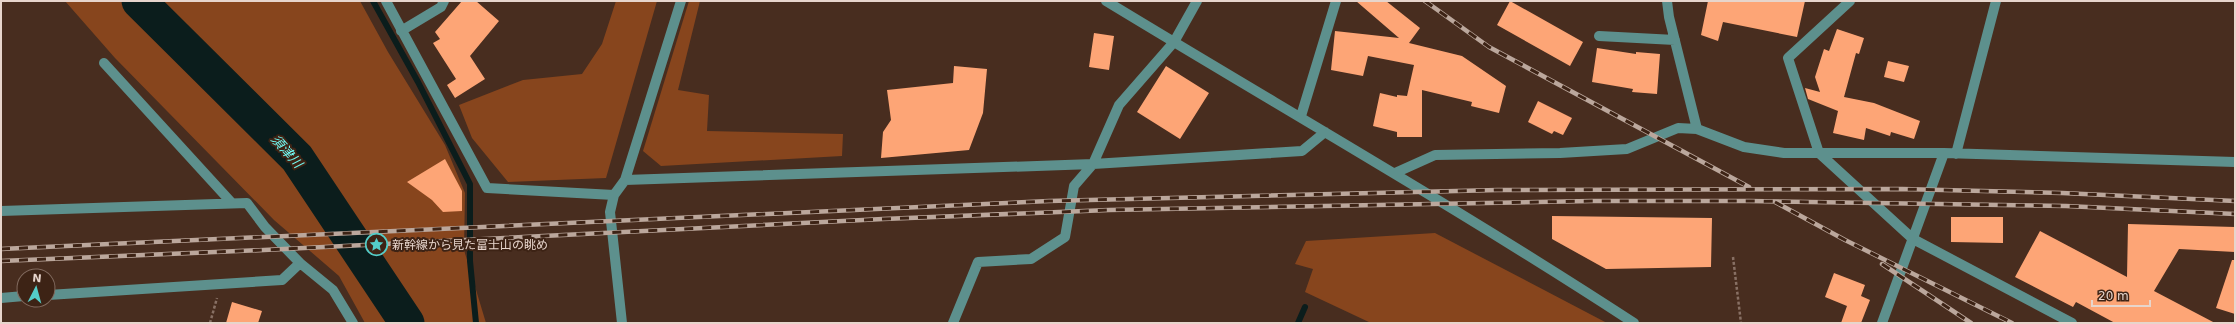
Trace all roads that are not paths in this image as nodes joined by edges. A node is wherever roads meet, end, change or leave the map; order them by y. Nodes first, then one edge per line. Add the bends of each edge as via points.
1 (386, 1) edge
2 (444, 1) edge
3 (681, 1) edge
4 (1106, 1) edge
5 (1197, 1) edge
6 (1336, 1) edge
7 (1667, 1) edge
8 (1850, 1) edge
9 (1996, 1) edge
10 (401, 31) junction
11 (1598, 36) dead end
12 (1675, 40) junction
13 (1174, 42) junction
14 (104, 63) dead end
15 (1301, 116) junction
16 (1697, 129) junction
17 (1325, 132) junction
18 (1819, 153) junction
19 (1944, 153) junction
20 (1956, 154) junction
21 (2235, 162) edge
22 (1093, 164) junction
23 (1395, 172) junction
24 (625, 180) junction
25 (614, 195) junction
26 (231, 202) junction
27 (1, 211) edge
28 (1913, 239) junction
29 (300, 263) junction
30 (56, 294) edge
31 (16, 297) edge
32 (1, 298) edge
33 (353, 323) edge
34 (622, 323) edge
35 (953, 323) edge
36 (1634, 323) edge
37 (1882, 323) edge
38 (2072, 323) edge

1 - 10 street
2 - 10 street via 441,8
3 - 24 street
4 - 13 street
5 - 13 street
6 - 15 street
7 - 12 street
8 - 18 street via 1788,58
9 - 20 street
10 - 25 street via 487,188
11 - 12 street
12 - 16 street
13 - 15 street
13 - 22 street via 1119,105
14 - 26 street
15 - 17 street
16 - 18 street via 1744,147 1784,153
16 - 23 street via 1678,128 1627,149 1435,156
17 - 22 street via 1302,152
17 - 23 street
18 - 19 street
18 - 28 street
19 - 20 street
19 - 28 street
20 - 21 street
22 - 24 street
22 - 35 street via 1074,186 1065,237 1032,259 978,262
23 - 36 street
24 - 25 street
25 - 34 street via 610,212
26 - 27 street via 110,209
26 - 29 street via 247,203 265,228
28 - 37 street
28 - 38 street
29 - 30 street via 282,280
29 - 33 street via 333,290
31 - 32 street

